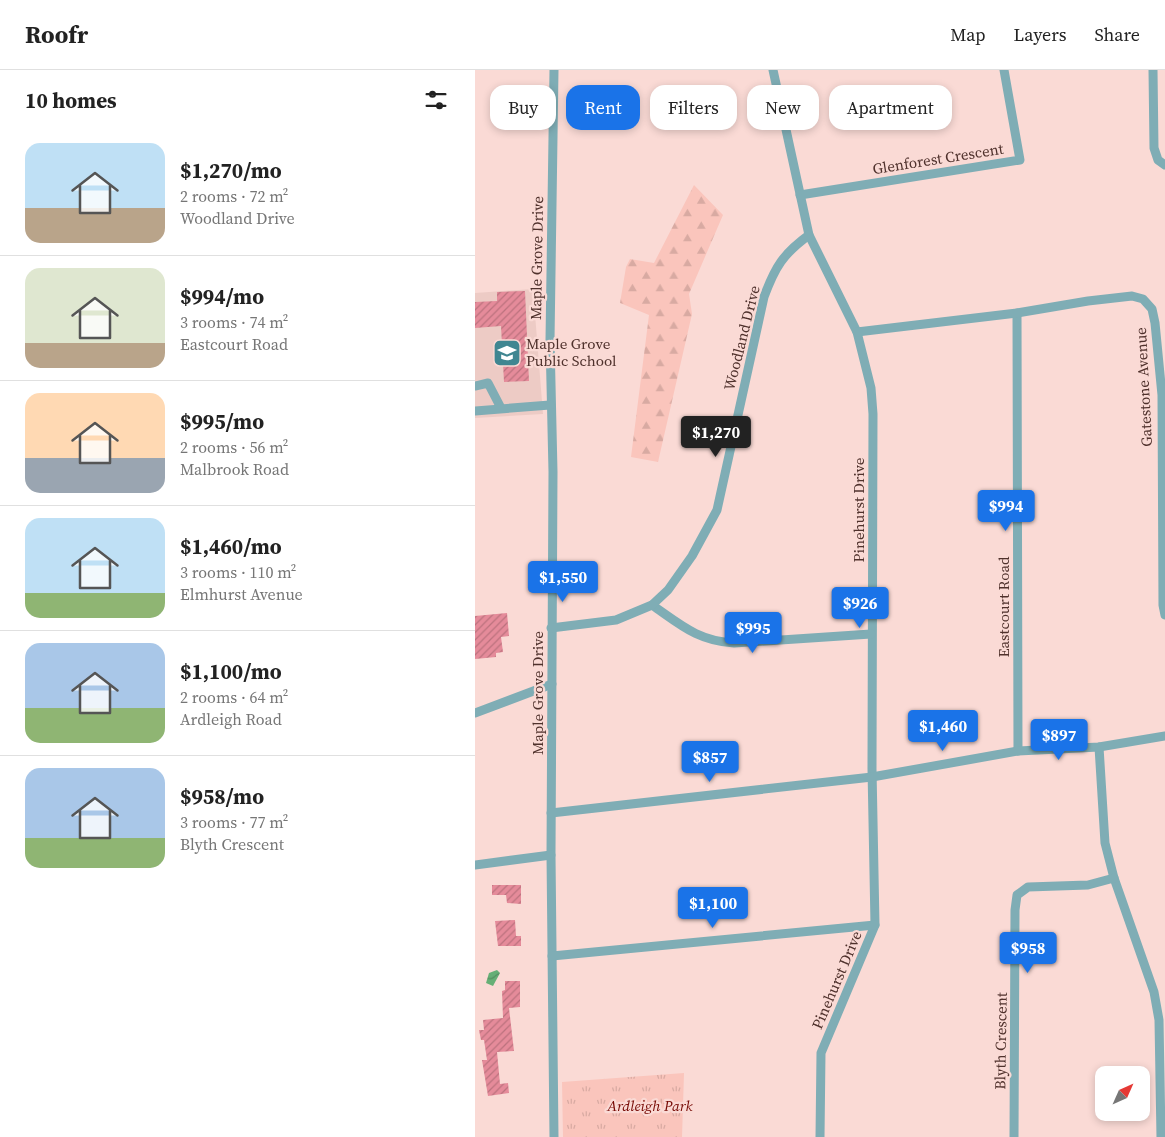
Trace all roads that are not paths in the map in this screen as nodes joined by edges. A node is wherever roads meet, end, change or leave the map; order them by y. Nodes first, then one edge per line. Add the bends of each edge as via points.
1 (554, 70) edge
2 (773, 70) edge
3 (1004, 70) edge
4 (1153, 70) edge
5 (1165, 165) edge
6 (800, 195) junction
7 (809, 235) junction
8 (1017, 313) junction
9 (857, 332) junction
10 (475, 386) edge
11 (550, 405) junction
12 (501, 408) junction
13 (475, 411) edge
14 (652, 605) junction
15 (1165, 615) edge
16 (551, 628) junction
17 (871, 634) junction
18 (552, 684) junction
19 (475, 713) edge
20 (1165, 736) edge
21 (1099, 747) junction
22 (1018, 750) junction
23 (872, 777) junction
24 (551, 813) junction
25 (551, 855) junction
26 (475, 865) edge
27 (1114, 878) junction
28 (875, 925) junction
29 (552, 956) junction
30 (554, 1137) edge
31 (820, 1137) edge
32 (1014, 1137) edge
33 (1161, 1137) edge

1 - 11 street, Maple Grove Drive
2 - 6 street, Pinehurst Drive
3 - 6 street, Glenforest Crescent via 1020,160
4 - 5 street via 1154,148 1158,160
6 - 7 street, Pinehurst Drive
7 - 9 street, Pinehurst Drive
7 - 14 street, Woodland Drive via 789,250 775,269 764,297 717,510 692,556 668,590
8 - 9 street, Gatestone Avenue
8 - 15 street, Gatestone Avenue via 1131,296 1143,299 1152,309 1162,395
8 - 22 street, Eastcourt Road
9 - 17 street, Pinehurst Drive via 871,388 873,414
10 - 12 street via 488,383
11 - 12 street
11 - 16 street, Maple Grove Drive via 553,472
12 - 13 street
14 - 16 street, Woodland Drive via 616,620
14 - 17 street via 693,634 715,642
16 - 18 street, Maple Grove Drive
17 - 23 street, Pinehurst Drive
18 - 19 street
18 - 24 street, Maple Grove Drive
20 - 21 street
21 - 22 street
21 - 27 street via 1105,843
22 - 23 street
23 - 24 street
23 - 28 street, Pinehurst Drive
24 - 25 street, Maple Grove Drive
25 - 26 street
25 - 29 street, Maple Grove Drive
27 - 32 street, Blyth Crescent via 1088,885 1028,887 1017,895
27 - 33 street via 1154,992 1159,1020
28 - 29 street
28 - 31 street, Pinehurst Drive via 821,1053
29 - 30 street, Maple Grove Drive

